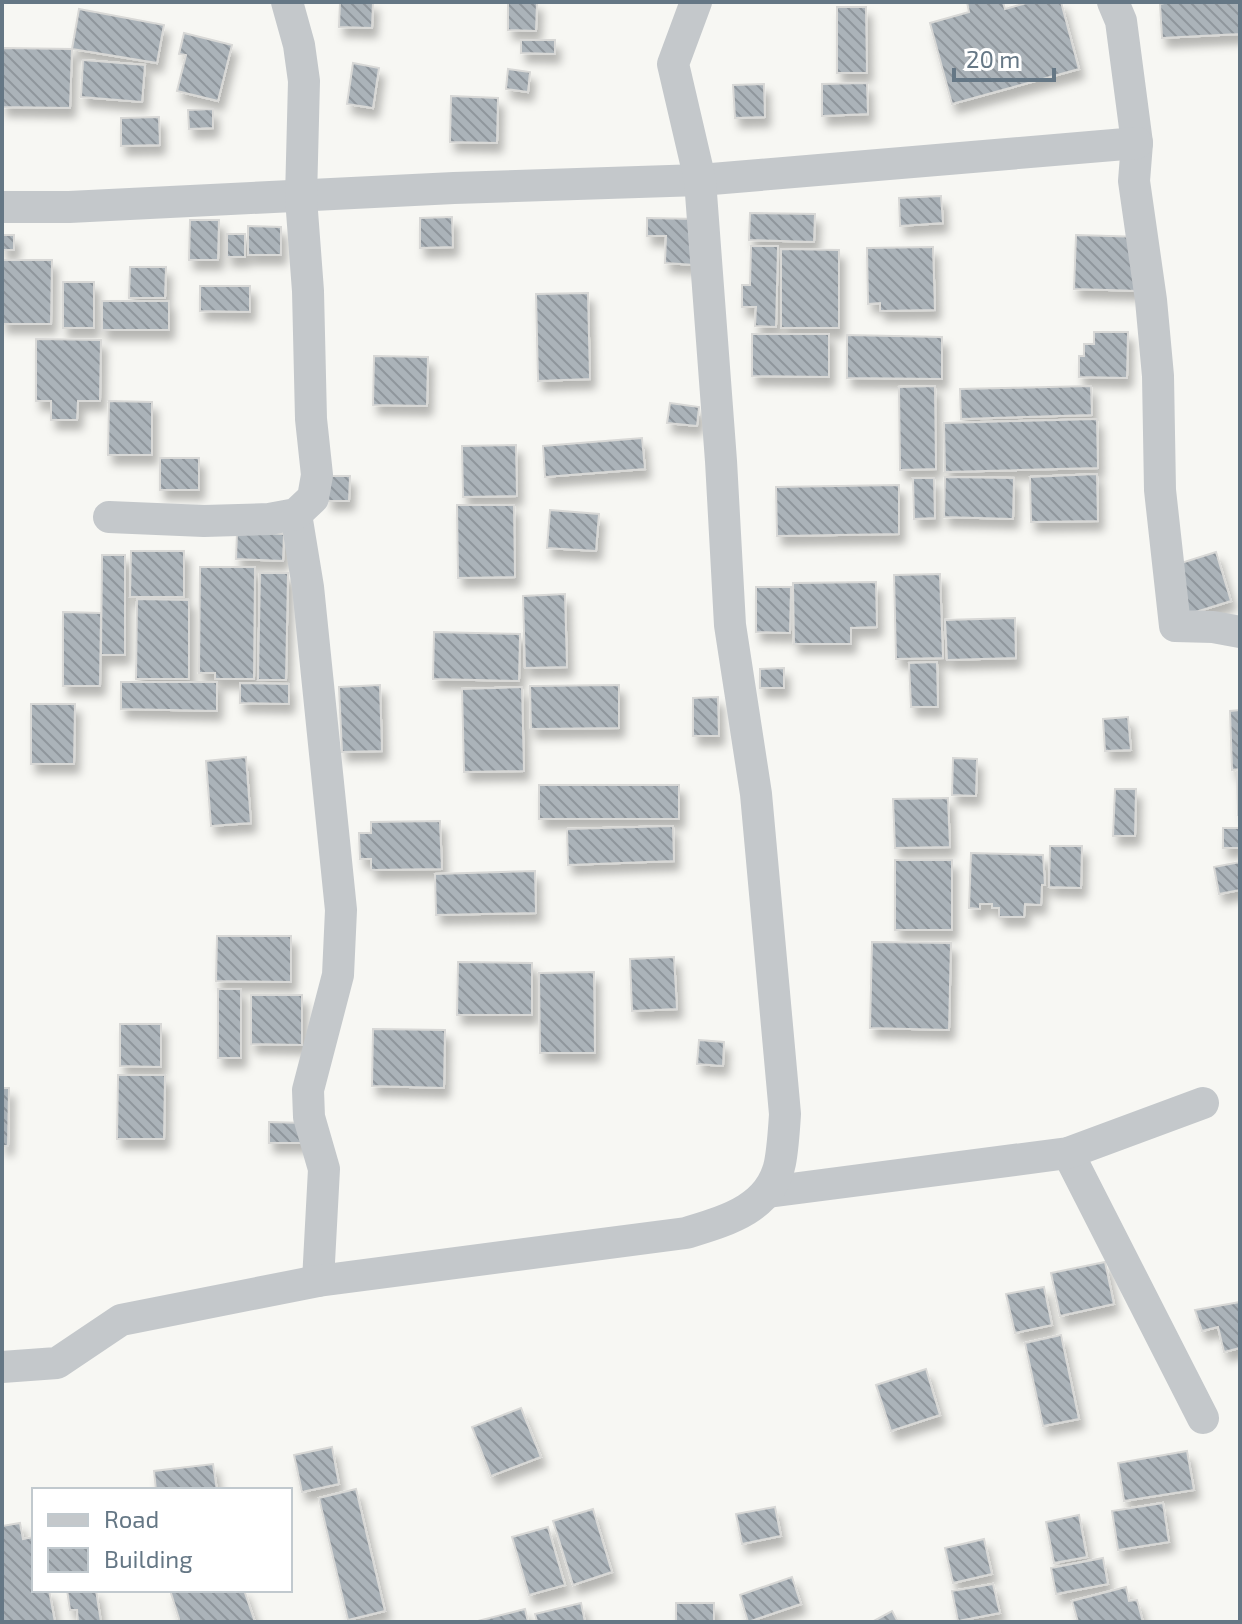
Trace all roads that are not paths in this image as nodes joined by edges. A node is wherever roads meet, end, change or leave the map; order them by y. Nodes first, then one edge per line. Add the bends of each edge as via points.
1 (287, 2) edge
2 (696, 2) edge
3 (1113, 2) edge
4 (1137, 143) junction
5 (700, 180) junction
6 (301, 198) junction
7 (2, 207) edge
8 (296, 514) junction
9 (109, 517) dead end
10 (1240, 632) edge
11 (1203, 1103) dead end
12 (1068, 1153) junction
13 (768, 1192) junction
14 (318, 1281) junction
15 (2, 1367) edge
16 (1203, 1418) dead end

1 - 6 street via 304,81
2 - 5 street via 673,64
3 - 4 street via 1121,21
4 - 5 street
4 - 10 street via 1134,181 1155,345 1160,490 1175,626
5 - 6 street
5 - 13 street via 730,625 756,794 785,1114 780,1165
6 - 7 street
6 - 8 street via 317,475 313,498
8 - 9 street via 204,521
8 - 14 street via 341,910 338,975 308,1090 309,1117 324,1169
11 - 12 street
12 - 13 street
12 - 16 street
13 - 14 street via 737,1217 686,1233
14 - 15 street via 121,1320 57,1363

